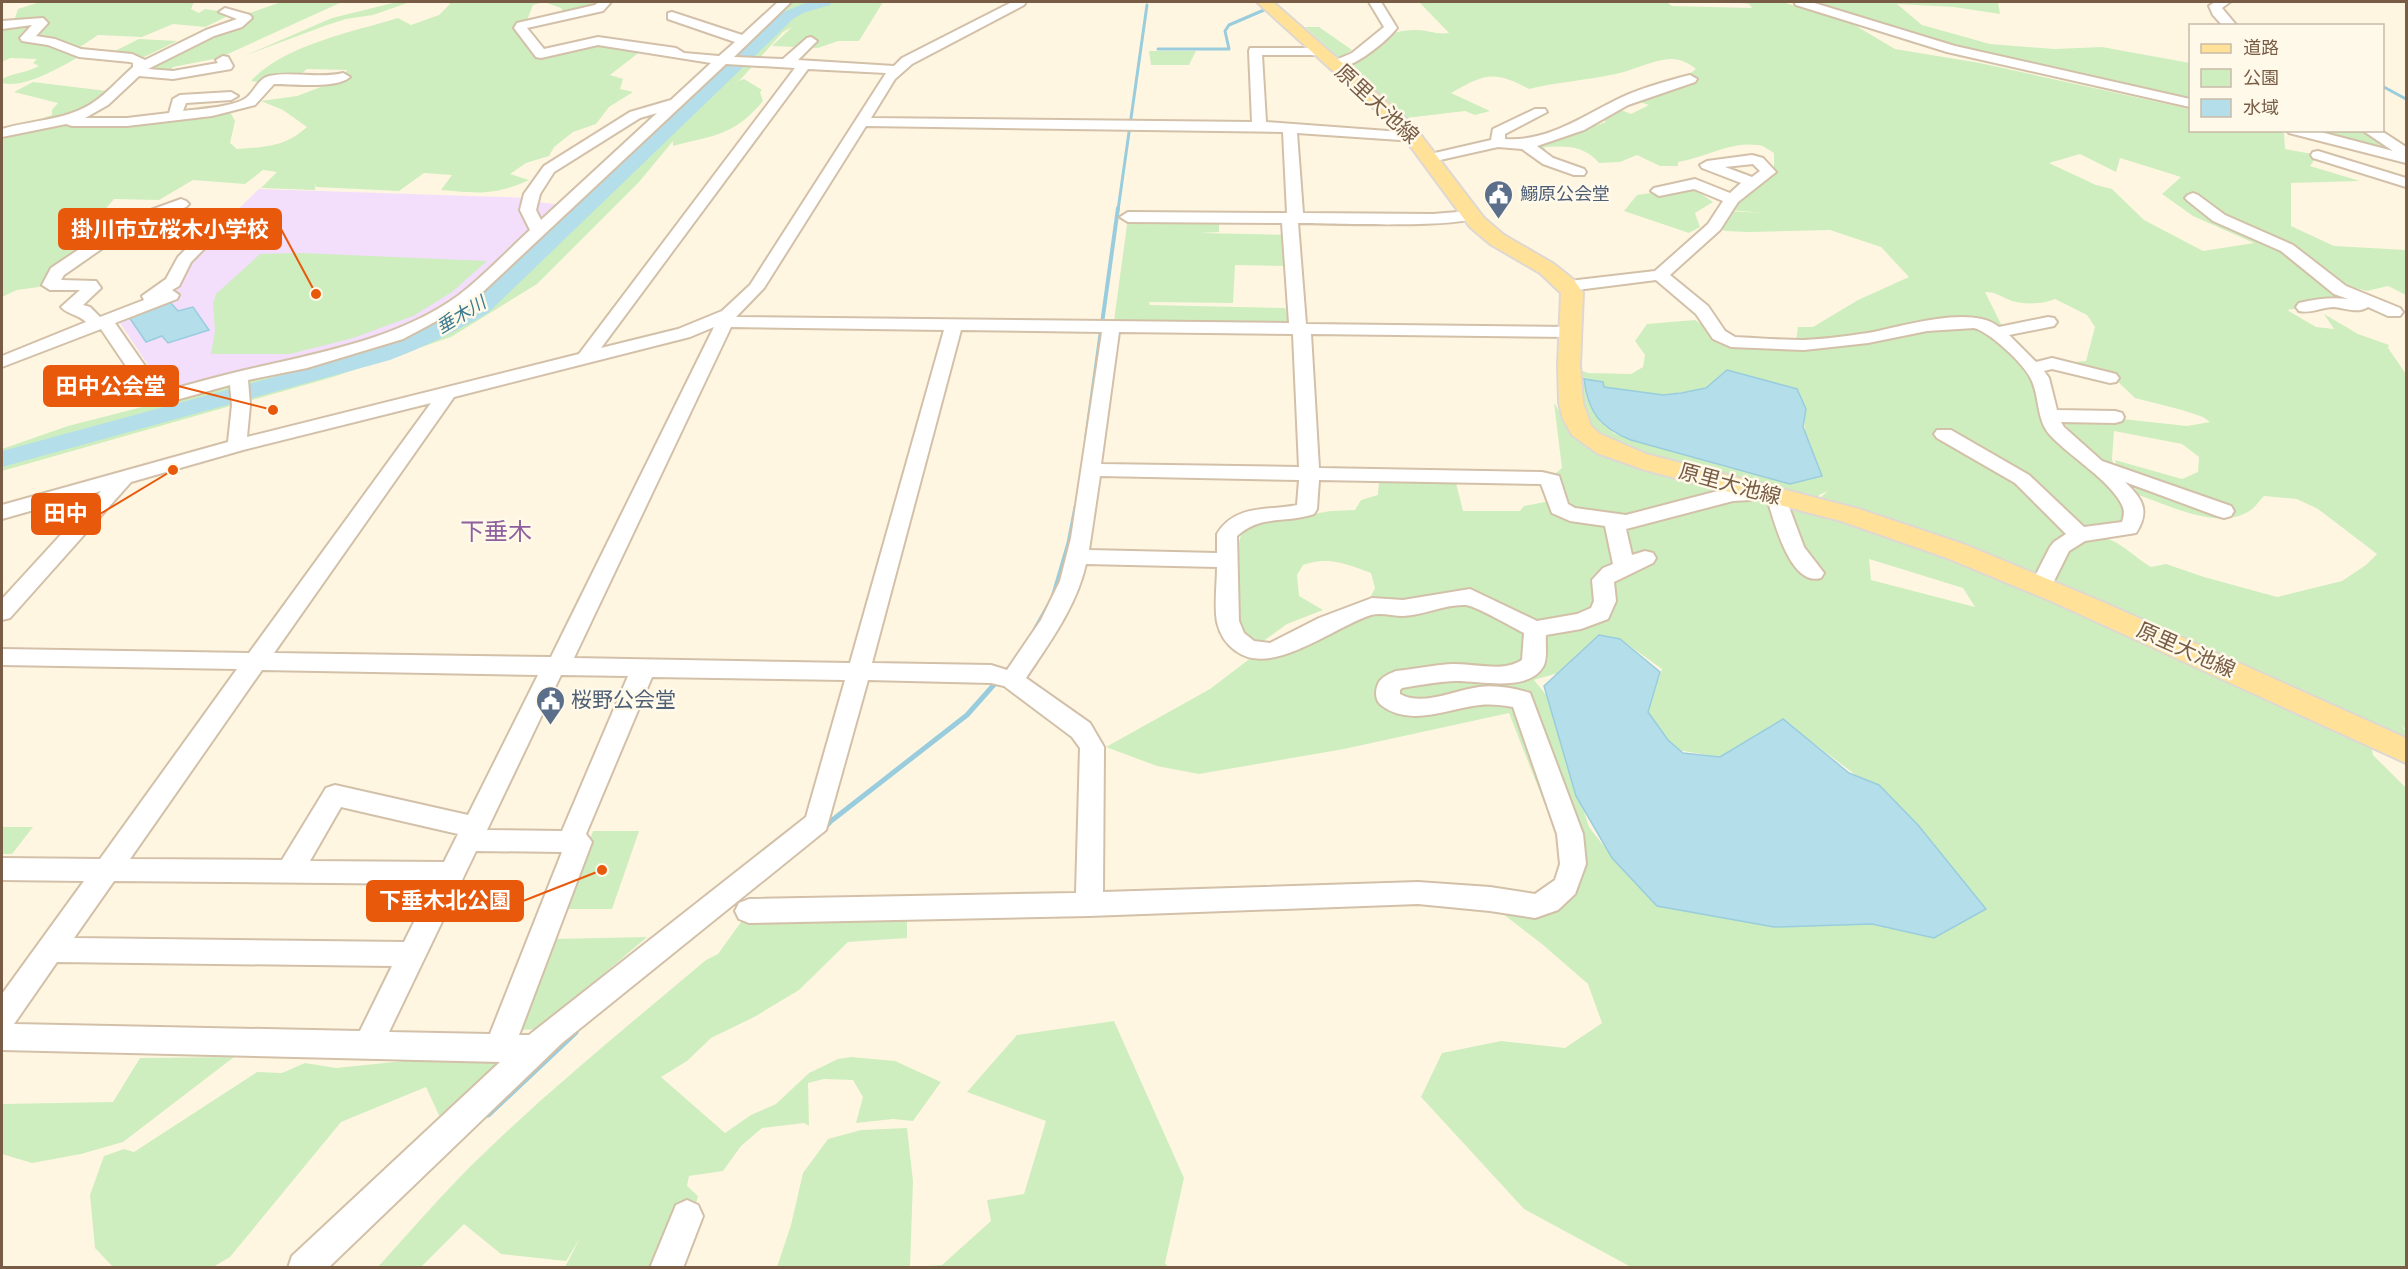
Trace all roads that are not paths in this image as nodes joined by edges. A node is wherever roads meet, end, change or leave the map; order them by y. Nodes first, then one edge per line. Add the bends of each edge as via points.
1 (605, 2) edge
2 (785, 2) edge
3 (1020, 2) edge
4 (1264, 2) edge
5 (1375, 2) edge
6 (1800, 2) edge
7 (2224, 2) edge
8 (225, 12) dead end
9 (672, 16) dead end
10 (2229, 24) edge
11 (2, 25) edge
12 (742, 40) junction
13 (811, 40) dead end
14 (103, 43) dead end
15 (76, 52) junction
16 (94, 54) junction
17 (1328, 58) junction
18 (59, 59) dead end
19 (223, 60) dead end
20 (725, 61) junction
21 (786, 64) junction
22 (804, 65) junction
23 (137, 70) junction
24 (897, 70) junction
25 (343, 77) dead end
26 (1690, 80) dead end
27 (676, 103) junction
28 (2189, 103) edge
29 (1540, 112) dead end
30 (52, 122) junction
31 (861, 122) junction
32 (4, 126) edge
33 (1258, 126) junction
34 (1290, 128) junction
35 (2302, 132) edge
36 (2372, 132) edge
37 (1415, 137) junction
38 (1498, 143) junction
39 (1526, 145) junction
40 (2406, 153) edge
41 (2318, 155) dead end
42 (1431, 158) junction
43 (2406, 159) edge
44 (1579, 172) dead end
45 (1751, 182) dead end
46 (2406, 183) edge
47 (1659, 191) dead end
48 (2193, 198) dead end
49 (1732, 199) junction
50 (181, 204) dead end
51 (1470, 216) junction
52 (1128, 217) dead end
53 (1293, 218) junction
54 (538, 231) junction
55 (208, 236) dead end
56 (1660, 275) junction
57 (1569, 286) junction
58 (171, 295) dead end
59 (2305, 307) dead end
60 (128, 312) junction
61 (2400, 313) edge
62 (719, 322) junction
63 (2048, 322) dead end
64 (101, 323) junction
65 (954, 325) junction
66 (1102, 326) junction
67 (1300, 329) junction
68 (1572, 332) junction
69 (1996, 333) junction
70 (585, 357) junction
71 (2, 362) edge
72 (2032, 369) junction
73 (2110, 378) dead end
74 (239, 380) junction
75 (449, 391) junction
76 (2049, 416) junction
77 (2115, 417) dead end
78 (1944, 434) dead end
79 (237, 446) junction
80 (2088, 461) junction
81 (1090, 470) junction
82 (1309, 475) junction
83 (125, 477) junction
84 (1769, 494) junction
85 (2223, 511) dead end
86 (2, 512) edge
87 (1614, 521) junction
88 (2079, 535) junction
89 (1076, 557) junction
90 (1645, 558) dead end
91 (1228, 560) junction
92 (1624, 567) junction
93 (1814, 573) dead end
94 (2041, 585) junction
95 (2, 612) edge
96 (1535, 629) junction
97 (2, 657) edge
98 (257, 661) junction
99 (556, 665) junction
100 (644, 667) junction
101 (858, 670) junction
102 (1012, 680) junction
103 (2406, 752) edge
104 (472, 833) junction
105 (570, 842) junction
106 (2, 869) edge
107 (107, 870) junction
108 (289, 872) junction
109 (452, 873) junction
110 (1089, 903) junction
111 (749, 911) dead end
112 (50, 950) junction
113 (412, 954) junction
114 (2, 1017) edge
115 (2, 1037) edge
116 (368, 1045) junction
117 (500, 1047) junction
118 (535, 1049) junction
119 (687, 1216) dead end
120 (304, 1268) edge
121 (666, 1268) edge

1 - 20 street via 599,8 520,28 541,54 598,41
2 - 12 street
3 - 24 street
4 - 17 main road, 原里大池線
5 - 17 street via 1391,28 1357,56
6 - 28 street via 1952,49
7 - 10 street via 2215,6
8 - 23 street via 246,18
9 - 12 street
11 - 15 street via 39,21 42,23 26,38
12 - 20 street
13 - 21 street
14 - 16 street
15 - 16 street
15 - 18 street
16 - 23 street via 132,58 139,61
17 - 33 street via 1255,51
17 - 37 main road, 原里大池線
19 - 23 street via 226,66 173,75
20 - 21 street
20 - 27 street
21 - 22 street
22 - 24 street
22 - 70 street
23 - 30 street via 96,107
24 - 31 street
25 - 30 street via 271,80 250,102 174,118
26 - 39 street via 1623,102 1579,127
27 - 54 street
27 - 54 street via 635,115 549,169 532,194 528,210
29 - 38 street via 1498,132
30 - 32 street
31 - 33 street
31 - 62 street via 756,288
33 - 34 street
34 - 37 street
34 - 53 street
35 - 43 street
36 - 40 street
37 - 42 main road, 原里大池線
38 - 39 street
38 - 42 street
39 - 44 street via 1548,161
41 - 46 street
42 - 51 main road, 原里大池線
45 - 49 street
47 - 49 street via 1695,184
48 - 61 street via 2219,218 2287,248 2340,290
49 - 56 street via 1714,227
50 - 64 street via 117,231 57,272 50,285 93,288 70,307
51 - 53 street
51 - 57 main road, 原里大池線 via 1501,243
52 - 53 street
53 - 67 street
54 - 74 street via 466,298 422,324 397,335
55 - 60 street via 184,260 172,282
56 - 57 street
56 - 69 street via 1702,310 1719,335 1731,342 1804,345 1927,326 1974,323
57 - 68 main road, 原里大池線
58 - 60 street
59 - 61 street via 2331,302
60 - 64 street
62 - 65 street
62 - 70 street
62 - 99 street
63 - 69 street
64 - 71 street
64 - 74 street via 158,399
65 - 66 street
65 - 101 street
66 - 67 street
66 - 81 street
67 - 68 street
67 - 82 street
68 - 84 main road, 原里大池線 via 1572,414 1593,440 1615,452
69 - 72 street
70 - 75 street
72 - 73 street via 2052,363
72 - 76 street via 2040,378
74 - 79 street
75 - 79 street
75 - 98 street
76 - 77 street
76 - 80 street via 2056,430
78 - 88 street via 2022,479
79 - 83 street
80 - 85 street
80 - 88 street via 2121,489 2133,505 2135,516 2130,528
81 - 82 street
81 - 89 street
82 - 87 street via 1542,478 1552,481 1559,508 1570,514
82 - 91 street via 1307,509 1257,515 1242,521 1227,534
83 - 86 street
83 - 95 street
84 - 87 street via 1733,494 1626,522
84 - 93 street via 1794,549
84 - 94 main road, 原里大池線 via 1902,532
87 - 92 street
88 - 94 street via 2061,548
89 - 91 street
89 - 102 street via 1071,581 1051,623
90 - 92 street
91 - 96 street via 1228,621 1234,638 1249,649 1270,651 1287,646 1372,606 1403,608 1470,597
92 - 96 street via 1603,580 1605,601 1600,613 1581,621
94 - 103 main road, 原里大池線
96 - 110 street via 1533,664 1522,673 1461,672 1396,680 1388,687 1388,698 1401,705 1428,706 1480,696 1522,699 1570,834 1573,864 1566,886 1548,902 1535,906 1418,893
97 - 98 street
98 - 99 street
98 - 107 street
99 - 100 street
99 - 104 street
100 - 101 street
100 - 105 street
101 - 102 street via 991,674
101 - 118 street via 817,823
102 - 110 street via 1082,730 1092,747
104 - 105 street
104 - 108 street via 335,795
104 - 109 street
105 - 117 street via 579,842
106 - 107 street
107 - 108 street
107 - 112 street
108 - 109 street
109 - 113 street
110 - 111 street
112 - 113 street
112 - 114 street
113 - 116 street
115 - 116 street
116 - 117 street
117 - 118 street
118 - 120 street
119 - 121 street

